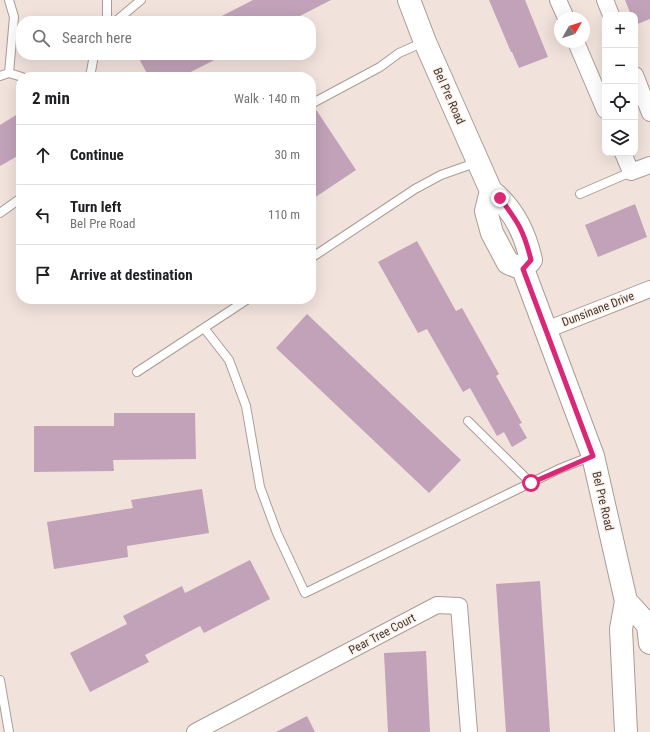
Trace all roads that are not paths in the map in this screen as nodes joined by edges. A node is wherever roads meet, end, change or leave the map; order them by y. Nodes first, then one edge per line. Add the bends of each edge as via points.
1 (9, 0) edge
2 (107, 0) edge
3 (141, 0) edge
4 (409, 0) edge
5 (558, 0) edge
6 (605, 0) edge
7 (563, 12) edge
8 (610, 12) edge
9 (107, 16) edge
10 (122, 16) edge
11 (425, 42) junction
12 (579, 48) edge
13 (93, 60) edge
14 (91, 72) edge
15 (10, 73) junction
16 (16, 75) edge
17 (0, 76) edge
18 (638, 82) edge
19 (316, 101) edge
20 (602, 103) edge
21 (650, 112) edge
22 (624, 156) edge
23 (479, 162) junction
24 (650, 165) edge
25 (631, 172) junction
26 (491, 191) junction
27 (580, 194) dead end
28 (16, 202) edge
29 (0, 213) edge
30 (316, 255) edge
31 (523, 269) junction
32 (650, 289) edge
33 (240, 304) edge
34 (204, 328) junction
35 (546, 330) junction
36 (137, 372) dead end
37 (468, 421) dead end
38 (593, 456) junction
39 (531, 483) junction
40 (626, 601) junction
41 (650, 643) edge
42 (0, 680) edge
43 (9, 732) edge
44 (195, 732) edge
45 (469, 732) edge
46 (626, 732) edge

1 - 15 lane via 14,17
2 - 9 lane
3 - 10 lane
4 - 11 main road, Bel Pre Road
5 - 7 street
6 - 8 street
11 - 19 lane via 399,53
11 - 23 main road, Bel Pre Road
12 - 20 street
13 - 14 lane
15 - 16 lane
15 - 17 lane
18 - 21 street
22 - 25 street
23 - 26 main road, Bel Pre Road
23 - 30 lane via 441,175 415,189
24 - 25 street
25 - 27 lane
26 - 31 main road via 486,211 492,233 508,263
26 - 31 main road, Bel Pre Road via 500,198 520,224 531,260
28 - 29 lane
31 - 35 main road, Bel Pre Road
32 - 35 street, Dunsinane Drive
33 - 34 lane
34 - 36 lane
34 - 39 lane via 229,360 246,406 260,487 277,534 305,594
35 - 38 main road, Bel Pre Road
37 - 39 lane
38 - 39 lane
38 - 40 main road, Bel Pre Road
40 - 41 main road, Bel Pre Road via 648,625
40 - 46 main road, Bel Pre Road via 621,629
42 - 43 lane
44 - 45 street, Pear Tree Court via 437,604 459,606

